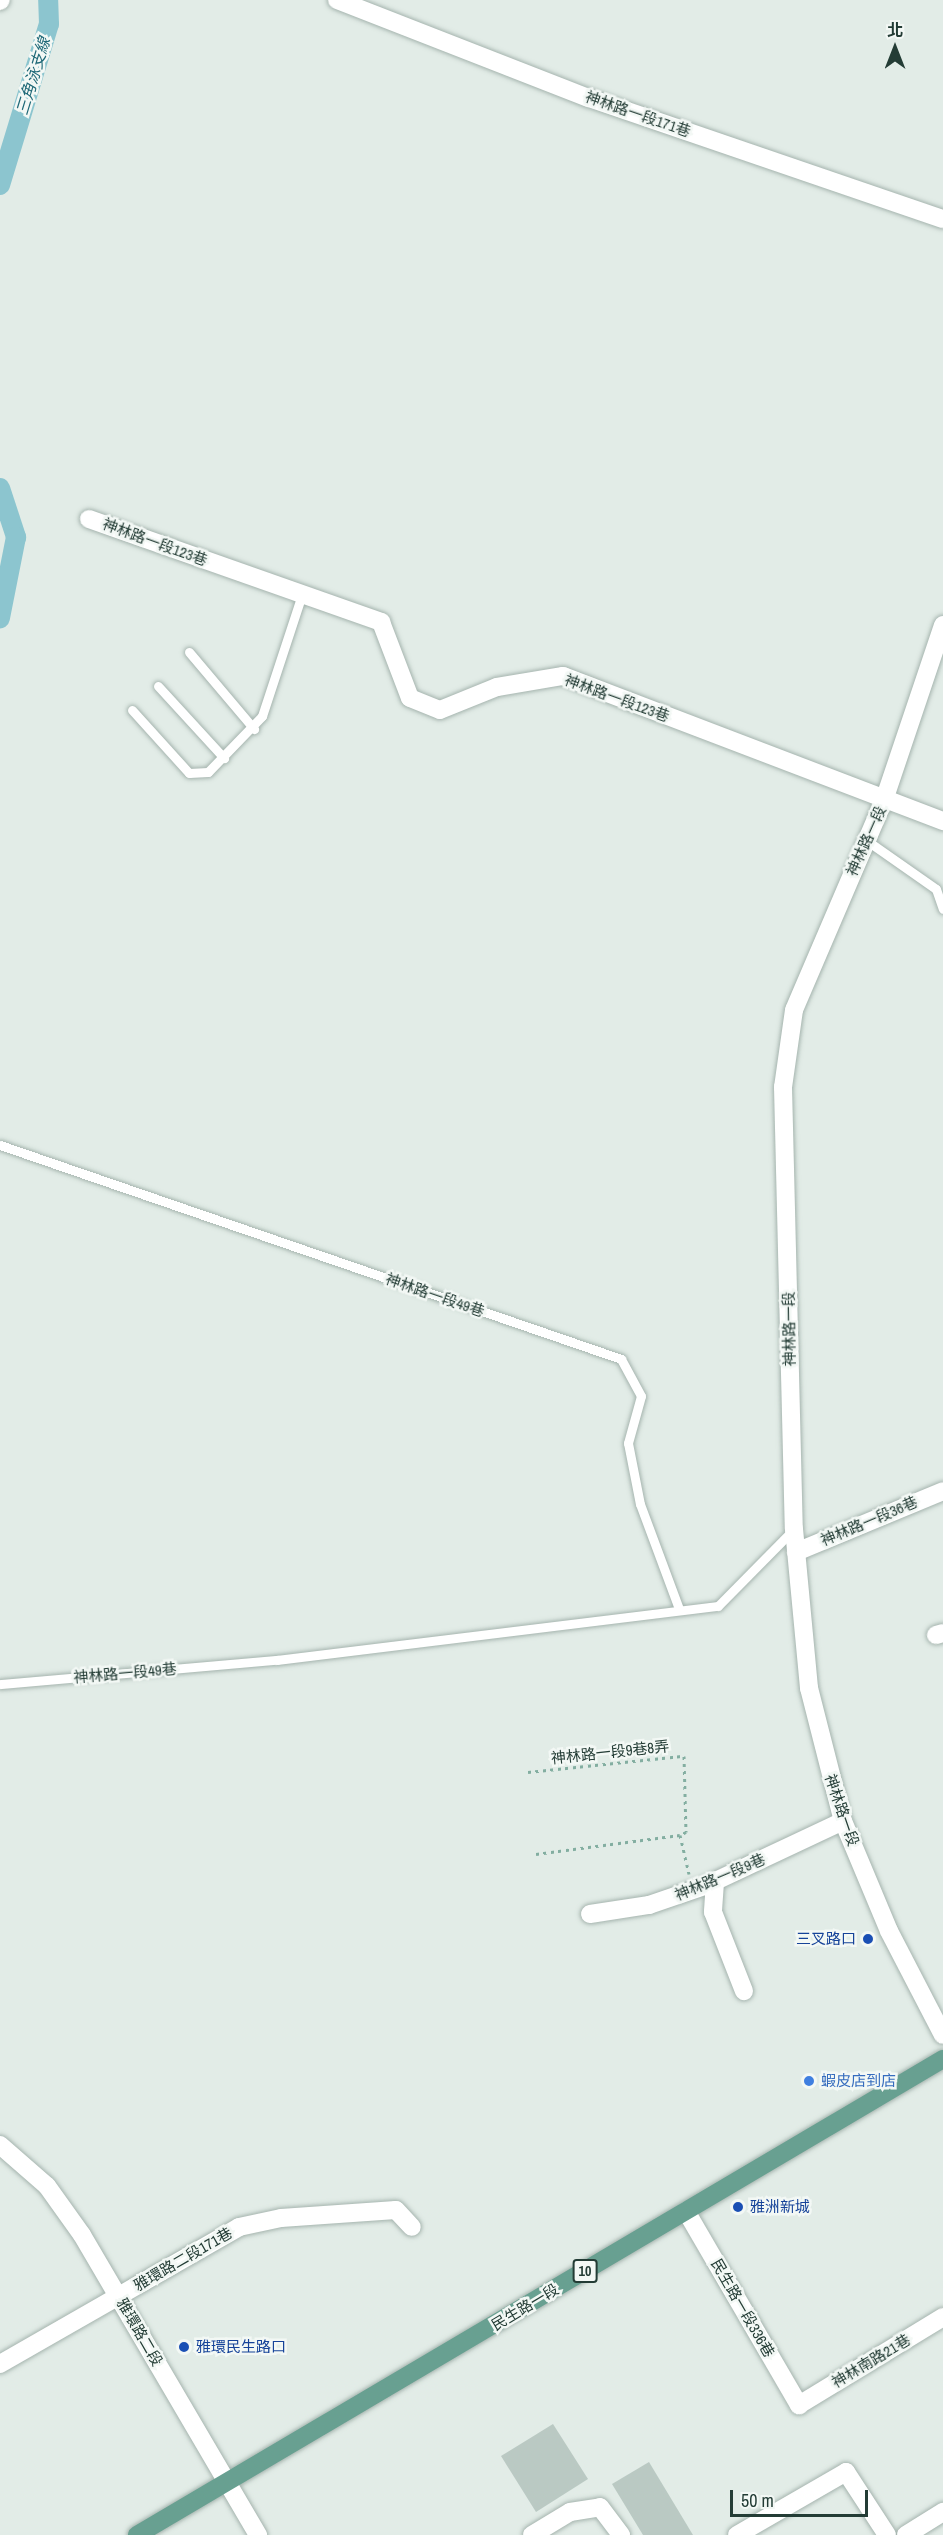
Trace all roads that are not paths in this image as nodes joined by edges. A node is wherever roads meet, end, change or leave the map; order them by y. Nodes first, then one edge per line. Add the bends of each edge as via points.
1 (337, 0) edge
2 (943, 219) edge
3 (89, 519) dead end
4 (302, 594) junction
5 (943, 625) edge
6 (189, 652) dead end
7 (158, 686) dead end
8 (132, 710) dead end
9 (254, 729) junction
10 (224, 758) junction
11 (884, 800) junction
12 (943, 821) edge
13 (866, 840) junction
14 (943, 909) edge
15 (0, 1145) edge
16 (943, 1491) edge
17 (794, 1528) junction
18 (796, 1552) junction
19 (679, 1609) junction
20 (0, 1684) edge
21 (843, 1821) junction
22 (714, 1882) junction
23 (590, 1914) dead end
24 (744, 1991) dead end
25 (943, 2036) edge
26 (943, 2059) edge
27 (0, 2145) edge
28 (687, 2211) junction
29 (412, 2227) dead end
30 (118, 2295) junction
31 (943, 2318) edge
32 (0, 2364) edge
33 (799, 2405) joint
34 (228, 2484) junction
35 (943, 2512) edge
36 (137, 2535) edge
37 (258, 2535) edge
38 (532, 2535) edge
39 (621, 2535) edge
40 (737, 2535) edge
41 (887, 2535) edge
42 (906, 2535) edge

1 - 2 street, 神林路一段171巷 via 590,98
3 - 4 street, 神林路一段123巷
4 - 9 lane
4 - 11 street, 神林路一段123巷 via 381,622 410,698 440,710 497,687 563,676
5 - 11 street, 神林路一段
6 - 9 lane
7 - 10 lane
8 - 10 lane via 189,774 208,772
9 - 10 lane
11 - 12 street, 神林路一段123巷
11 - 13 street, 神林路一段
13 - 14 lane via 936,889
13 - 17 street, 神林路一段 via 794,1010 787,1042 783,1088
15 - 19 lane, 神林路一段49巷 via 621,1359 640,1396 628,1443 640,1504
16 - 18 street, 神林路一段36巷
17 - 18 street, 神林路一段
17 - 19 lane, 神林路一段49巷 via 718,1606
18 - 21 street, 神林路一段 via 809,1688
19 - 20 lane, 神林路一段49巷 via 277,1660
21 - 22 street, 神林路一段9巷
21 - 25 street, 神林路一段 via 889,1931
22 - 23 street, 神林路一段9巷 via 649,1905
22 - 24 street via 713,1912
26 - 28 main road, 民生路一段 / 10
27 - 30 street, 雅環路二段 via 47,2186
28 - 33 street, 民生路一段336巷
28 - 34 main road, 民生路一段 / 10
29 - 30 street, 雅環路二段171巷 via 396,2210 281,2218 239,2227
30 - 32 street, 雅環路二段171巷
30 - 34 street, 雅環路二段
31 - 33 street, 神林南路21巷
34 - 36 main road, 民生路一段 / 10
34 - 37 street, 雅環路二段
35 - 42 street
38 - 39 street via 570,2512 600,2507
40 - 41 street via 846,2472

